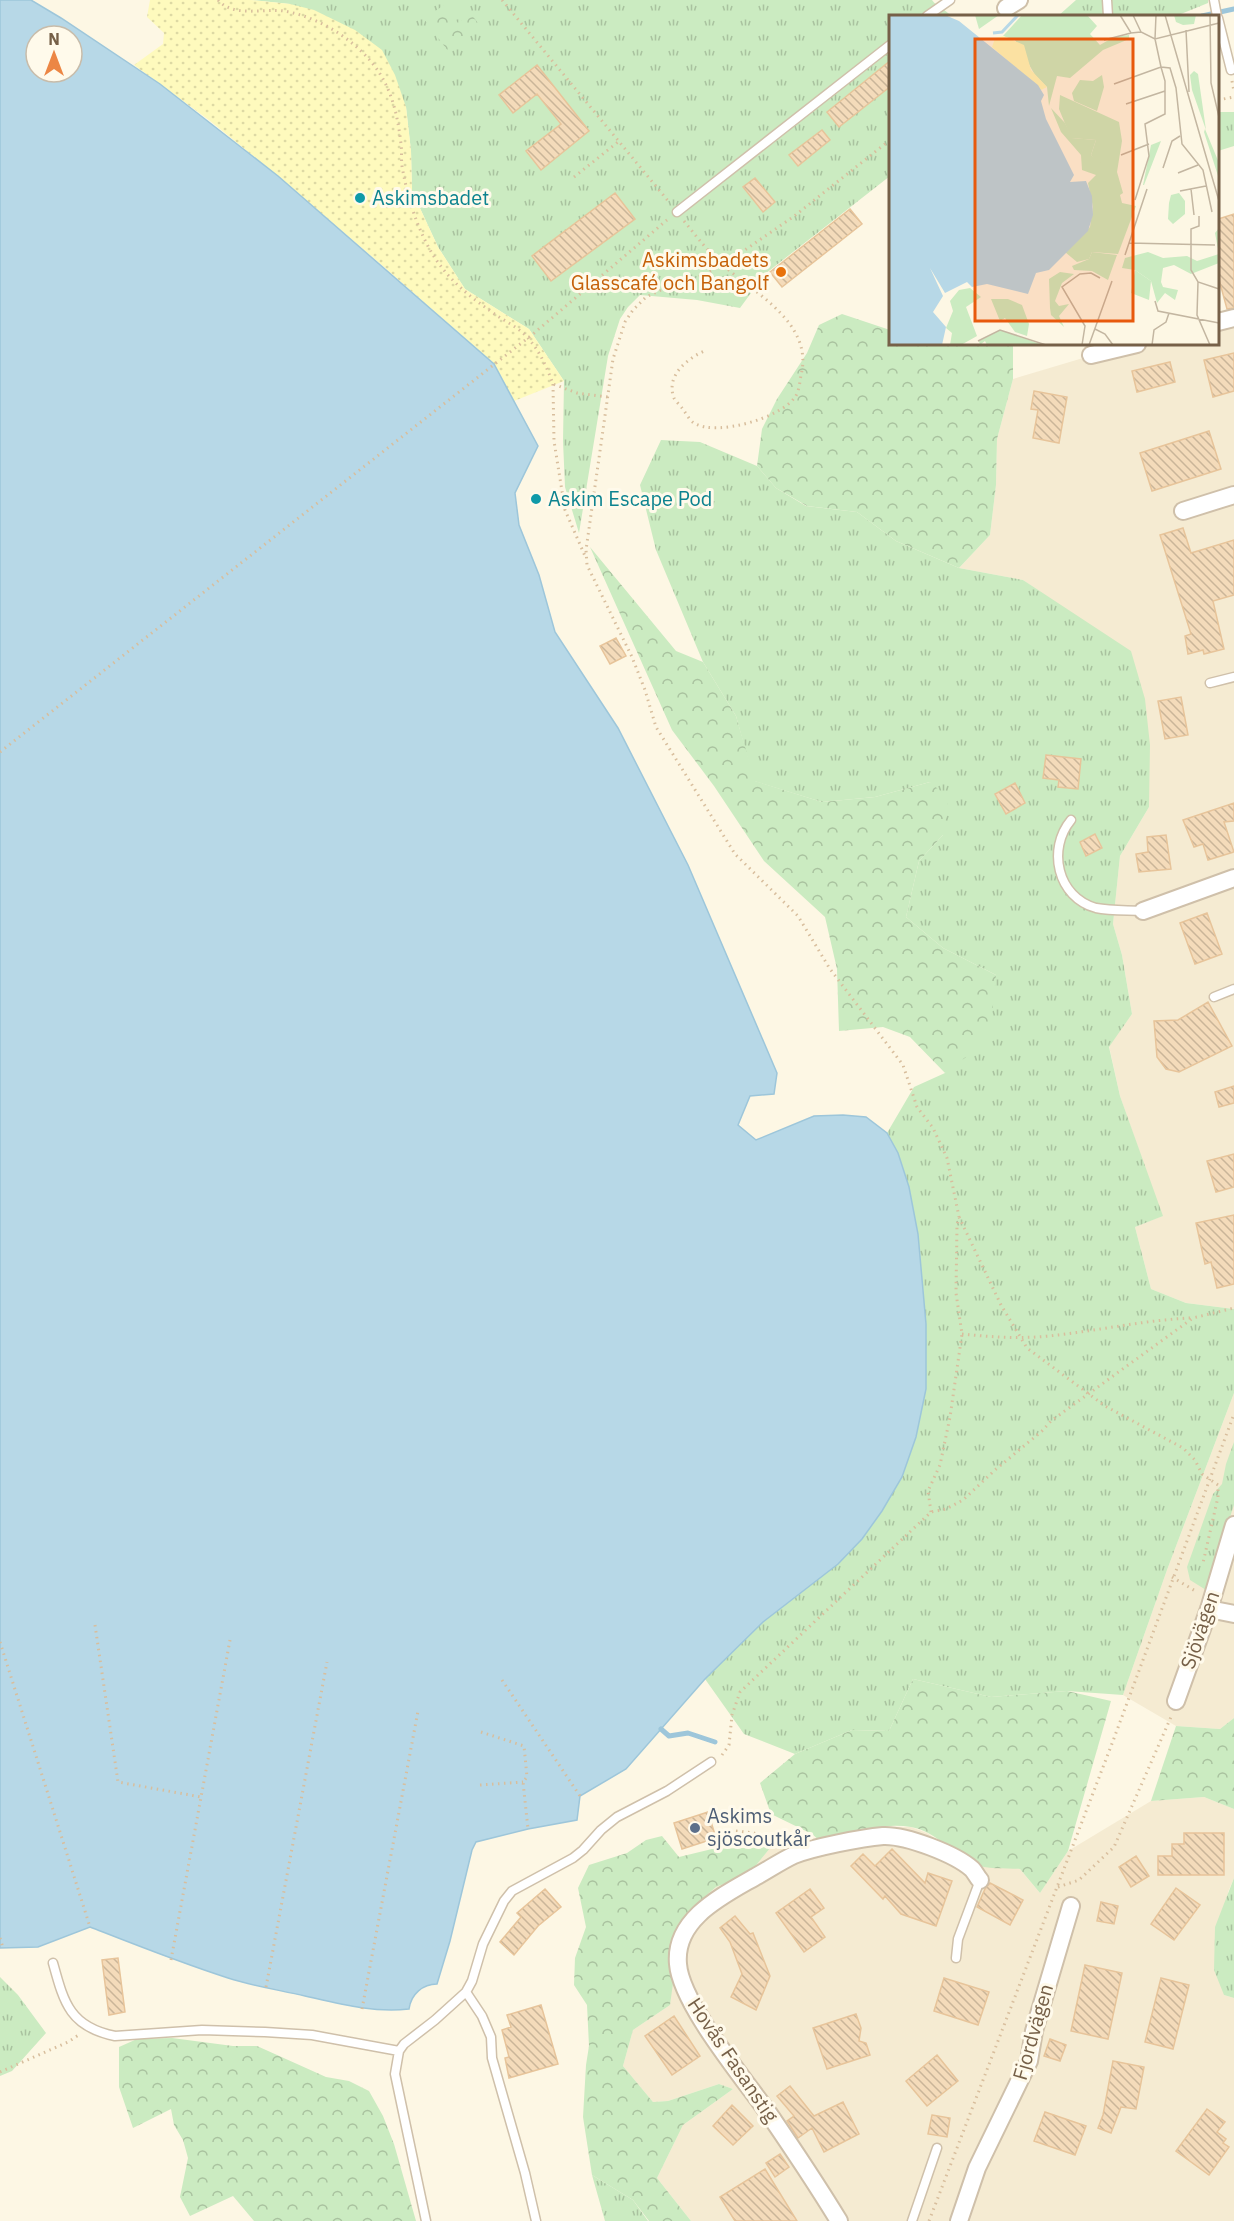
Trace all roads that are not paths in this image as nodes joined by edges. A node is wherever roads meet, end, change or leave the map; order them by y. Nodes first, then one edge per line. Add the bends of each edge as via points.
1 (950, 0) edge
2 (1107, 0) edge
3 (1214, 0) edge
4 (928, 15) edge
5 (1108, 15) edge
6 (1217, 15) edge
7 (1219, 25) edge
8 (889, 47) edge
9 (1231, 70) dead end
10 (677, 212) road end
11 (1234, 318) edge
12 (1219, 322) edge
13 (1133, 345) edge
14 (1091, 355) dead end
15 (1234, 495) edge
16 (1182, 511) dead end
17 (1234, 677) edge
18 (1210, 683) dead end
19 (1071, 820) dead end
20 (1234, 878) edge
21 (1143, 911) joint
22 (1234, 989) edge
23 (1214, 997) dead end
24 (1234, 1525) edge
25 (1211, 1604) junction
26 (1234, 1614) edge
27 (1176, 1701) road end
28 (711, 1762) road end
29 (980, 1880) joint
30 (1071, 1906) dead end
31 (956, 1958) dead end
32 (52, 1963) dead end
33 (466, 1992) junction
34 (399, 2051) junction
35 (937, 2148) dead end
36 (426, 2221) edge
37 (536, 2221) edge
38 (839, 2221) edge
39 (912, 2221) edge
40 (959, 2221) edge

1 - 4 lane
2 - 5 lane
3 - 6 lane
7 - 9 lane
8 - 10 lane
11 - 12 street
13 - 14 street
15 - 16 street
17 - 18 lane
19 - 21 lane via 1063,830 1058,869 1072,892 1095,907
20 - 21 street
22 - 23 lane
24 - 25 street, Sjövägen
25 - 26 street
25 - 27 street, Sjövägen
28 - 33 lane via 617,1817 573,1858 512,1891 483,1944
29 - 31 lane via 960,1930
29 - 38 street, Hovås Fasanstig via 951,1856 907,1839 885,1836 821,1848 794,1855 721,1896 689,1924 682,1938 678,1951 680,1979 694,2005
30 - 40 street, Fjordvägen via 1034,2031 1029,2061 977,2168
32 - 34 lane via 68,2008 80,2022 115,2036 202,2030 277,2032
33 - 34 lane
33 - 37 lane via 491,2037 492,2058
34 - 36 lane via 395,2074
35 - 39 lane

